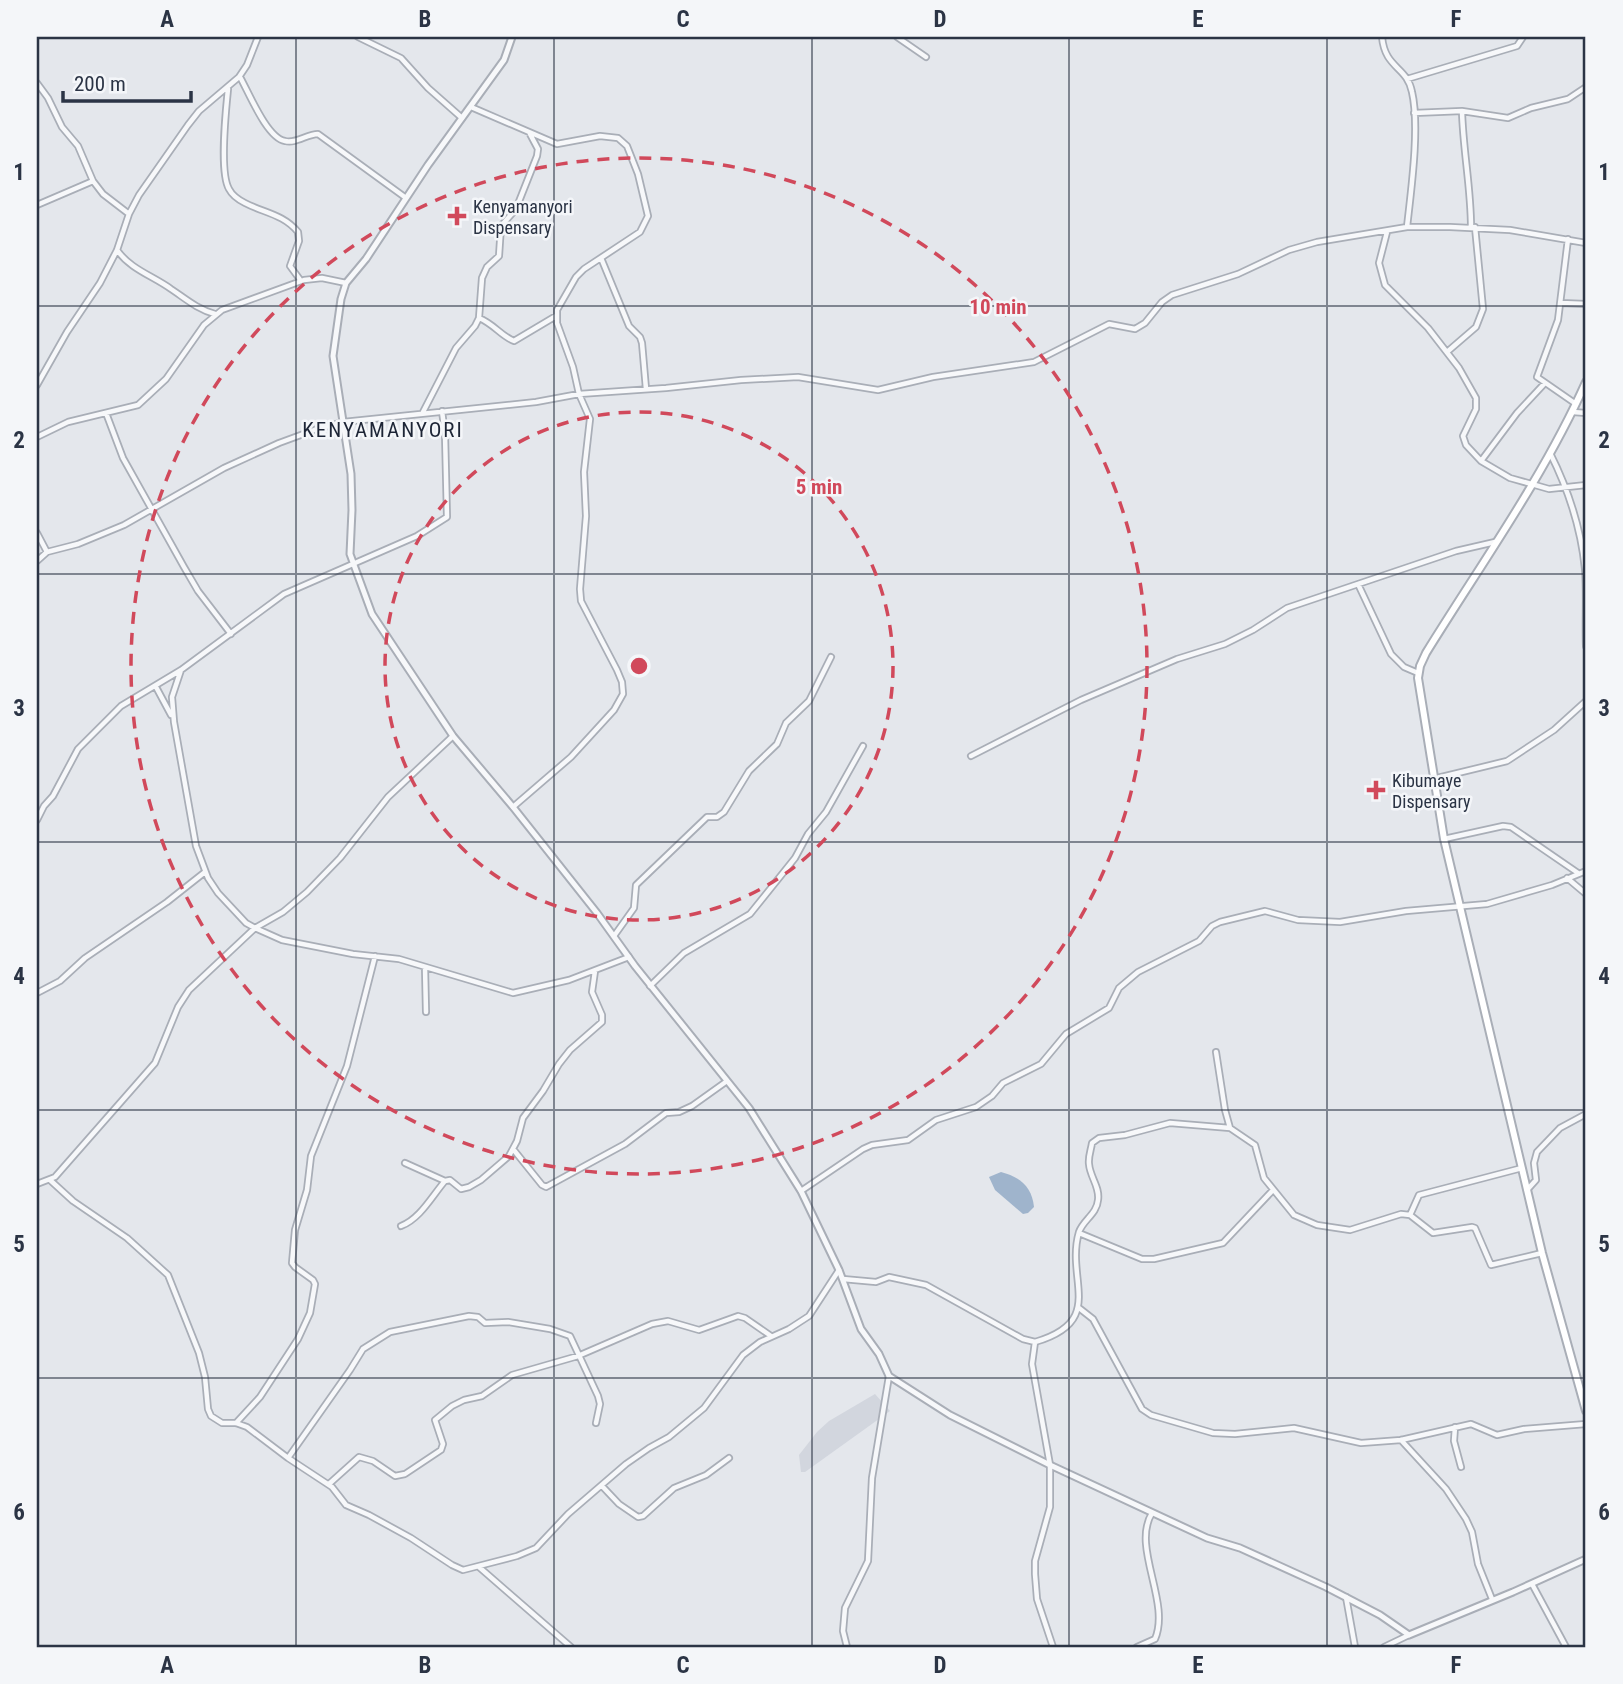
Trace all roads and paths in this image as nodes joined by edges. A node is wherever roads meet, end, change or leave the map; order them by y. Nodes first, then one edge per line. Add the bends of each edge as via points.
1 (258, 37) edge
2 (358, 37) edge
3 (512, 37) edge
4 (897, 37) edge
5 (1382, 37) edge
6 (1523, 37) edge
7 (926, 57) dead end
8 (239, 77) junction
9 (1407, 79) junction
10 (37, 83) edge
11 (1586, 87) edge
12 (228, 89) junction
13 (471, 107) junction
14 (1462, 111) junction
15 (1414, 113) junction
16 (463, 118) junction
17 (530, 133) junction
18 (93, 181) junction
19 (406, 198) junction
20 (37, 205) edge
21 (129, 214) junction
22 (1407, 227) junction
23 (1473, 227) junction
24 (1387, 232) junction
25 (1568, 239) junction
26 (1586, 243) edge
27 (117, 250) junction
28 (601, 258) junction
29 (301, 281) junction
30 (346, 283) junction
31 (1561, 303) junction
32 (1586, 304) edge
33 (216, 314) junction
34 (556, 316) junction
35 (479, 318) junction
36 (1447, 352) junction
37 (1586, 382) edge
38 (1544, 384) junction
39 (37, 385) edge
40 (646, 389) junction
41 (579, 394) junction
42 (1576, 404) junction
43 (442, 411) junction
44 (1573, 412) junction
45 (106, 413) junction
46 (423, 413) junction
47 (1586, 413) edge
48 (343, 422) junction
49 (37, 437) edge
50 (1550, 453) junction
51 (1481, 461) junction
52 (1533, 484) junction
53 (1586, 485) edge
54 (1565, 488) junction
55 (152, 508) junction
56 (37, 533) edge
57 (1495, 542) junction
58 (47, 552) junction
59 (37, 561) edge
60 (352, 563) junction
61 (1358, 584) junction
62 (231, 634) junction
63 (1586, 646) edge
64 (831, 657) dead end
65 (181, 670) junction
66 (1418, 673) junction
67 (156, 687) junction
68 (1586, 701) edge
69 (174, 722) junction
70 (453, 736) junction
71 (863, 746) dead end
72 (971, 756) dead end
73 (1433, 779) junction
74 (513, 807) junction
75 (37, 820) edge
76 (1444, 839) junction
77 (1586, 871) edge
78 (205, 872) junction
79 (1578, 874) junction
80 (1567, 877) junction
81 (1586, 894) edge
82 (1460, 907) junction
83 (255, 928) junction
84 (614, 936) junction
85 (375, 956) junction
86 (629, 957) junction
87 (425, 967) junction
88 (595, 970) junction
89 (650, 986) junction
90 (37, 993) edge
91 (426, 1012) dead end
92 (1216, 1052) dead end
93 (727, 1081) junction
94 (1586, 1114) edge
95 (1230, 1128) junction
96 (513, 1149) junction
97 (405, 1163) dead end
98 (1522, 1168) junction
99 (50, 1180) junction
100 (444, 1181) junction
101 (37, 1184) edge
102 (1273, 1190) junction
103 (1528, 1190) junction
104 (801, 1191) junction
105 (1410, 1215) junction
106 (401, 1226) dead end
107 (1079, 1233) junction
108 (1542, 1253) junction
109 (839, 1270) junction
110 (843, 1279) junction
111 (1080, 1308) junction
112 (772, 1336) junction
113 (1035, 1342) junction
114 (578, 1356) junction
115 (888, 1376) junction
116 (1586, 1411) edge
117 (236, 1423) junction
118 (596, 1423) dead end
119 (1586, 1424) edge
120 (1455, 1427) junction
121 (1401, 1440) junction
122 (288, 1458) junction
123 (729, 1458) dead end
124 (1050, 1465) junction
125 (1461, 1467) dead end
126 (328, 1484) junction
127 (602, 1486) junction
128 (1152, 1513) junction
129 (1586, 1559) edge
130 (479, 1567) junction
131 (1532, 1584) junction
132 (1346, 1597) junction
133 (1492, 1599) junction
134 (1409, 1635) junction
135 (570, 1647) edge
136 (847, 1647) edge
137 (1053, 1647) edge
138 (1137, 1647) edge
139 (1355, 1647) edge
140 (1384, 1647) edge
141 (1566, 1647) edge

1 - 8 street
2 - 16 street via 401,58
3 - 13 street via 504,60
4 - 7 street
5 - 9 street via 1386,56
6 - 9 street via 1517,46
8 - 12 street
8 - 19 street via 276,137 290,141 318,135
9 - 15 street
10 - 18 street via 78,146
11 - 14 street via 1567,99 1508,118
12 - 21 street via 188,125
12 - 29 street via 225,175 229,189 242,202 275,214 298,232 290,266
13 - 16 street
13 - 17 street
14 - 15 street
14 - 23 street
15 - 22 street
16 - 19 street
17 - 28 street via 564,144 610,136 627,146 647,221 640,232
17 - 35 street via 537,156 516,209 500,226 499,256 482,278
18 - 20 street
18 - 21 street
19 - 30 street
21 - 27 street
22 - 23 street
22 - 24 street
23 - 25 street
23 - 36 street via 1483,309 1476,327
24 - 36 street via 1379,263 1385,285
24 - 40 street via 1289,250 1238,274 1172,295 1135,329 1109,324 1034,362 878,390 798,377
25 - 26 street
25 - 31 street
27 - 33 street via 123,259 197,308
27 - 39 street
28 - 34 street via 576,277
28 - 40 street via 629,326 640,337
29 - 30 street via 322,278
29 - 33 street
30 - 48 street via 333,356
31 - 32 street
31 - 38 street via 1538,374
33 - 45 street via 149,397 138,405
34 - 35 street via 514,341
34 - 41 street
35 - 46 street via 456,348
36 - 51 street via 1476,398 1476,409 1462,436
37 - 42 main road
38 - 42 street
38 - 51 street
40 - 41 street
41 - 43 street
41 - 74 street via 590,429 584,472 581,601 617,670 623,694 571,757
42 - 44 main road
43 - 46 street
43 - 60 street via 447,517 417,536
44 - 47 street
44 - 50 main road
45 - 49 street via 68,422
45 - 55 street via 123,458
46 - 48 street
48 - 55 street via 234,463
48 - 60 street via 351,474
50 - 52 main road
50 - 54 street
51 - 52 street via 1510,478
52 - 54 street
52 - 57 main road
53 - 54 street
54 - 63 street via 1583,556
55 - 58 street via 124,525
55 - 62 street via 198,591
56 - 58 street
57 - 61 street
57 - 66 main road
58 - 59 street
60 - 62 street via 284,594
60 - 70 street via 372,614
61 - 66 street via 1391,654
61 - 72 street via 1287,608 1253,630 1081,700
62 - 65 street
64 - 84 street via 809,701 786,723 773,749 750,771 724,812 707,817 685,835 636,885 634,908
65 - 67 street
65 - 69 street via 172,697
66 - 73 main road
67 - 69 street
67 - 75 street via 116,710 82,744
68 - 73 street via 1554,730 1507,761
69 - 78 street via 191,822
70 - 74 street
70 - 83 street via 388,797 324,876 283,912
71 - 89 street via 826,812 750,914 684,953
73 - 76 main road
74 - 84 street
76 - 79 street via 1511,827
76 - 82 main road
77 - 79 street
78 - 83 street via 218,893
78 - 90 street via 94,951 60,981
79 - 80 street
80 - 81 street
80 - 82 street via 1487,904
82 - 98 main road
82 - 104 street via 1340,922 1258,912 1220,922 1199,941 1138,972 1119,988 1110,1008 1066,1034 1041,1064 1003,1083 976,1107 936,1120 908,1140 863,1149
83 - 85 street via 282,940
83 - 99 street via 189,990 155,1063
84 - 86 street
85 - 87 street
85 - 117 street via 347,1066 310,1156 307,1190 295,1230 292,1263 315,1284 310,1313 260,1397
86 - 88 street
86 - 89 street
87 - 88 street via 513,993
87 - 91 street
88 - 96 street via 592,992 602,1022 559,1064 523,1118
89 - 93 street
92 - 95 street
93 - 96 street via 692,1106 666,1113 625,1144 546,1186
93 - 104 street
94 - 103 street via 1560,1128 1537,1152 1536,1180
95 - 102 street via 1255,1145 1262,1174
95 - 107 street via 1170,1123 1094,1140 1089,1164 1098,1201
96 - 100 street via 469,1187 461,1189
97 - 100 street
98 - 103 main road
98 - 105 street via 1419,1195
99 - 101 street
99 - 117 street via 168,1275 199,1353 209,1413 222,1423
100 - 106 street via 424,1208
102 - 105 street via 1299,1218 1333,1228 1350,1230 1393,1215
102 - 107 street via 1227,1241 1154,1259 1142,1259
103 - 108 main road
104 - 109 street
105 - 108 street via 1433,1233 1475,1228 1490,1265
107 - 111 street
108 - 116 main road
109 - 110 street
109 - 112 street via 809,1317
110 - 113 street via 876,1282 889,1277 926,1285
110 - 115 street via 861,1329
111 - 113 street via 1056,1334
111 - 121 street via 1093,1320 1142,1409 1151,1415 1213,1433 1294,1428 1361,1443
112 - 114 street via 738,1316 699,1330 661,1321
112 - 127 street via 743,1355 696,1416
113 - 124 street via 1034,1381
114 - 118 street via 600,1401
114 - 122 street via 572,1339 564,1333 508,1322 485,1323 473,1315 390,1332 363,1349
114 - 126 street via 512,1376 482,1396 452,1406 435,1420 441,1450 405,1474 395,1476 359,1457
115 - 124 street via 950,1415
115 - 136 street via 872,1478 867,1561 845,1608
117 - 122 street
119 - 120 street via 1497,1436 1477,1425
120 - 121 street
120 - 125 street
121 - 133 street via 1446,1489 1466,1519
122 - 126 street
123 - 127 street via 706,1475 674,1488 643,1516 619,1504
124 - 128 street
124 - 137 street via 1050,1507 1035,1574 1037,1599
126 - 130 street via 346,1506 411,1538 452,1565 463,1570
127 - 130 street via 536,1548
128 - 132 street
128 - 138 street via 1146,1536 1159,1624 1155,1639
129 - 131 street
130 - 135 street
131 - 133 street
131 - 141 street
132 - 134 street
132 - 139 street
133 - 134 street
134 - 140 street

